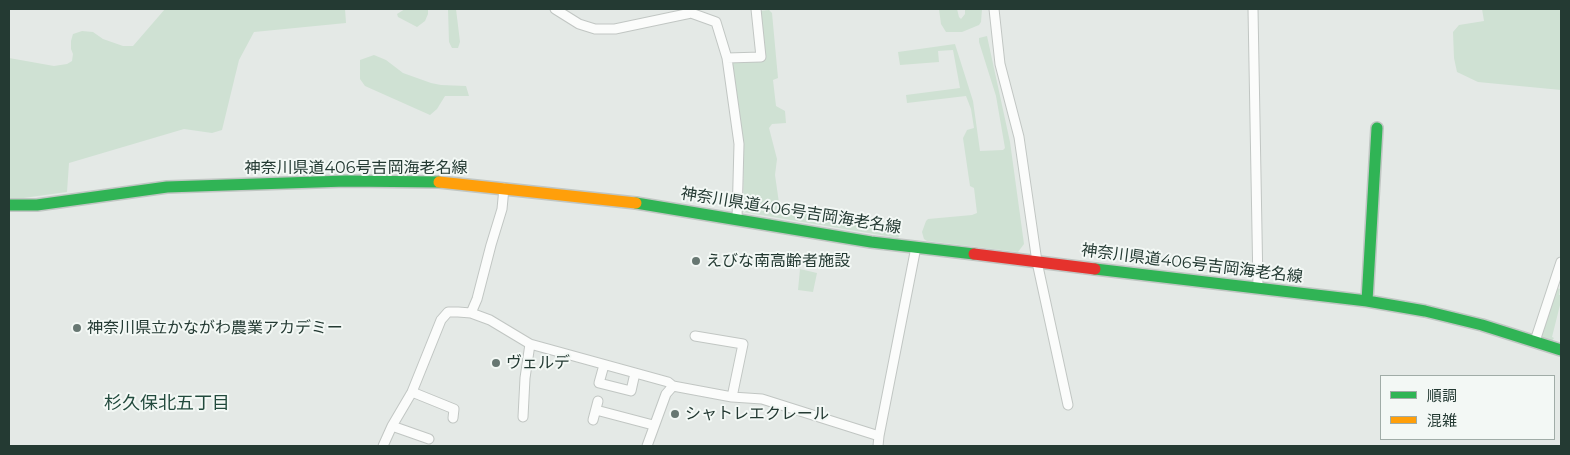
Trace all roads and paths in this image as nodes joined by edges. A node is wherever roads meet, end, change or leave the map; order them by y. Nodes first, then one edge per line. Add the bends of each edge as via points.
1 (555, 9) edge
2 (756, 9) edge
3 (994, 9) edge
4 (1253, 9) edge
5 (690, 11) edge
6 (727, 58) junction
7 (1377, 128) dead end
8 (504, 188) junction
9 (9, 205) edge
10 (737, 219) junction
11 (916, 247) junction
12 (1037, 262) junction
13 (1561, 262) edge
14 (1258, 287) junction
15 (1367, 301) junction
16 (471, 314) junction
17 (695, 336) dead end
18 (1535, 341) junction
19 (530, 344) junction
20 (1561, 350) edge
21 (604, 365) junction
22 (635, 373) junction
23 (673, 386) junction
24 (412, 392) junction
25 (732, 398) junction
26 (1068, 404) dead end
27 (524, 417) dead end
28 (453, 418) dead end
29 (593, 420) dead end
30 (653, 425) junction
31 (392, 426) junction
32 (879, 436) junction
33 (429, 439) dead end
34 (383, 446) edge
35 (647, 446) edge
36 (878, 446) edge

1 - 5 street via 579,24 595,29 615,29
2 - 6 street via 761,57
3 - 12 street via 1000,64 1019,137
4 - 14 street
5 - 6 street via 716,22
6 - 10 street via 739,144
7 - 15 main road
8 - 9 main road, 神奈川県道406号吉岡海老名線 via 440,182 224,184 167,187
8 - 10 main road, 神奈川県道406号吉岡海老名線 via 629,202
8 - 16 street via 502,209
10 - 11 main road, 神奈川県道406号吉岡海老名線
11 - 12 main road, 神奈川県道406号吉岡海老名線
11 - 32 street
12 - 14 main road, 神奈川県道406号吉岡海老名線
12 - 26 street
13 - 18 street
14 - 15 main road, 神奈川県道406号吉岡海老名線
15 - 18 main road, 神奈川県道406号吉岡海老名線 via 1425,311
16 - 19 street via 490,320
16 - 24 street via 448,312 441,320
17 - 25 street via 743,344
18 - 20 main road, 神奈川県道406号吉岡海老名線
19 - 21 street
19 - 27 street
21 - 22 street
21 - 22 street via 599,383 630,391
22 - 23 street
23 - 25 street
23 - 30 street via 666,394
24 - 28 street via 454,409
24 - 31 street
25 - 32 street via 762,400
29 - 30 street via 597,405
30 - 35 street
31 - 33 street
31 - 34 street
32 - 36 street

